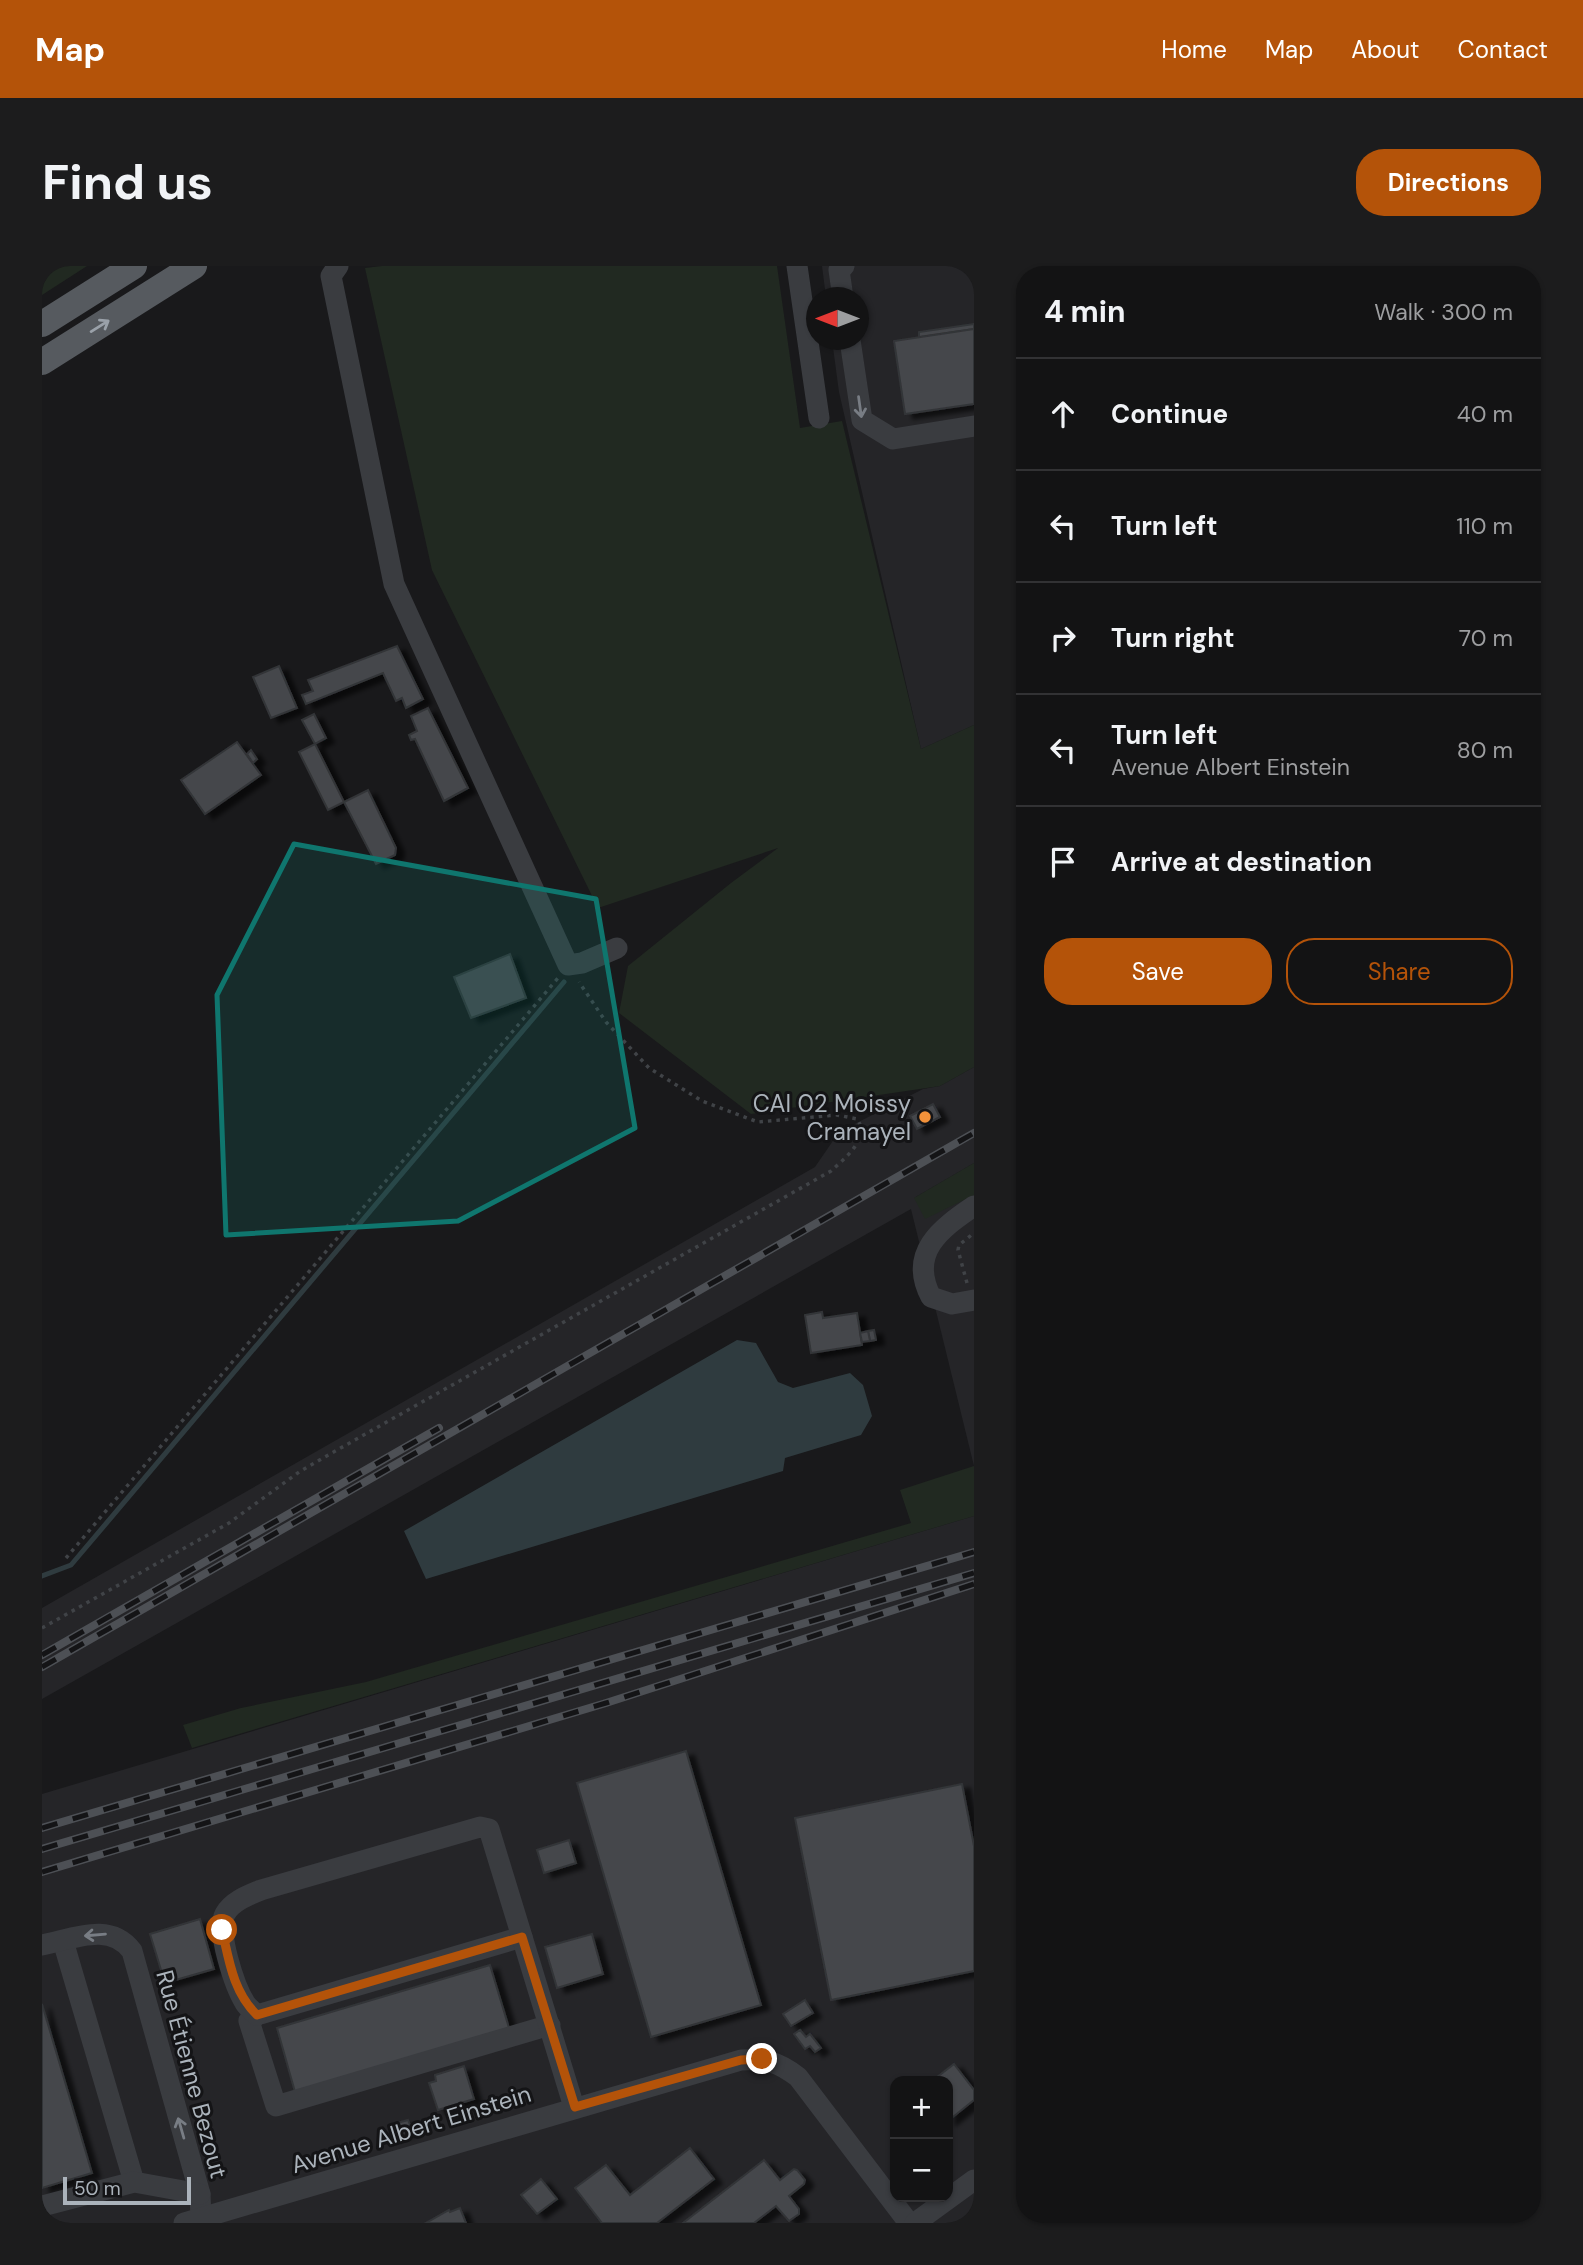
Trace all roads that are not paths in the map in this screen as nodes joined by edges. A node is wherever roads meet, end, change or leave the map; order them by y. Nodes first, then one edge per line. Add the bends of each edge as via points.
1 (134, 266) edge
2 (194, 266) edge
3 (338, 266) edge
4 (797, 266) edge
5 (844, 266) edge
6 (841, 287) edge
7 (42, 324) edge
8 (852, 350) edge
9 (42, 362) edge
10 (819, 418) dead end
11 (974, 426) edge
12 (617, 948) dead end
13 (974, 1206) edge
14 (973, 1301) edge
15 (522, 1937) junction
16 (52, 1943) edge
17 (257, 2015) junction
18 (550, 2025) junction
19 (575, 2107) junction
20 (974, 2180) edge
21 (134, 2182) junction
22 (200, 2194) junction
23 (42, 2206) edge
24 (936, 2216) edge
25 (192, 2221) edge
26 (909, 2223) edge
27 (915, 2223) edge

1 - 7 main road
9 -> 2 main road
3 - 12 street via 331,276 394,584 568,965
4 - 10 street
5 - 6 street via 839,271
8 -> 11 street via 862,420 893,439
13 - 14 street via 933,1239 923,1275 931,1297 952,1304
15 - 17 street
15 - 17 street via 489,1829 480,1827 261,1890 241,1898 225,1913 222,1930 235,1984
15 - 18 street
16 - 21 street
22 -> 16 street, Rue Étienne Bezout via 132,1951 124,1941 102,1933
17 - 18 street via 249,2021 276,2106
18 - 19 street
19 - 25 street, Avenue Albert Einstein
19 - 26 street, Avenue Albert Einstein via 741,2060 762,2059 782,2065 798,2077
20 - 24 street
21 - 22 street, Rue Étienne Bezout
21 - 23 street, Rue Étienne Bezout
22 - 25 street
24 - 27 street

